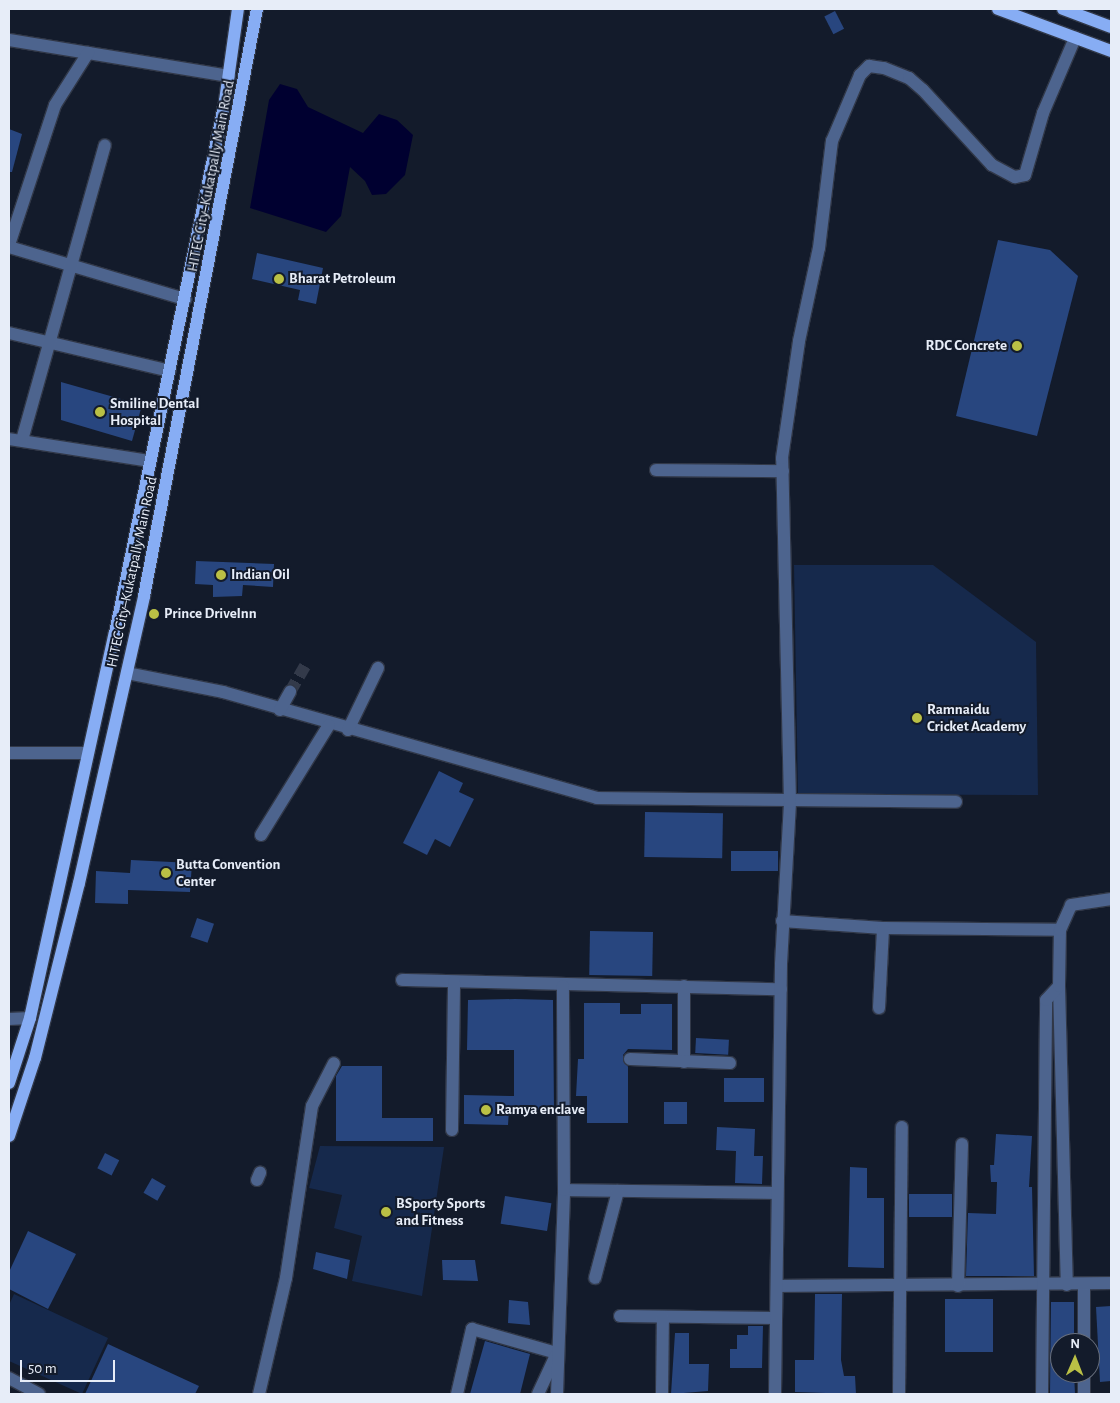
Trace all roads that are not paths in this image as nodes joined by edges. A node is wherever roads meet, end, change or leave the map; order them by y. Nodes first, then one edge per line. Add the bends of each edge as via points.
1 (238, 9) edge
2 (258, 9) edge
3 (998, 9) edge
4 (1063, 9) edge
5 (1111, 28) edge
6 (1075, 38) junction
7 (9, 40) edge
8 (1111, 51) edge
9 (88, 53) junction
10 (229, 76) junction
11 (105, 145) dead end
12 (9, 246) edge
13 (72, 265) junction
14 (185, 299) junction
15 (9, 333) edge
16 (51, 343) junction
17 (170, 371) junction
18 (15, 440) edge
19 (149, 461) junction
20 (656, 470) dead end
21 (783, 471) junction
22 (378, 668) dead end
23 (127, 673) junction
24 (290, 692) tunnel mouth
25 (280, 710) junction
26 (329, 725) junction
27 (348, 730) junction
28 (9, 753) edge
29 (88, 753) junction
30 (790, 802) junction
31 (956, 802) dead end
32 (260, 835) dead end
33 (1111, 899) edge
34 (782, 921) junction
35 (882, 928) junction
36 (1060, 930) junction
37 (402, 980) dead end
38 (454, 982) junction
39 (563, 986) junction
40 (684, 986) junction
41 (1059, 986) junction
42 (781, 989) junction
43 (879, 1008) dead end
44 (30, 1018) junction
45 (9, 1019) edge
46 (630, 1059) dead end
47 (684, 1062) junction
48 (334, 1063) dead end
49 (730, 1064) dead end
50 (9, 1083) edge
51 (902, 1127) dead end
52 (452, 1130) dead end
53 (9, 1136) edge
54 (962, 1144) dead end
55 (564, 1190) junction
56 (618, 1191) junction
57 (776, 1193) junction
58 (595, 1278) dead end
59 (1111, 1283) edge
60 (900, 1285) junction
61 (1067, 1285) junction
62 (1084, 1285) junction
63 (777, 1286) junction
64 (958, 1286) junction
65 (1045, 1286) junction
66 (620, 1316) dead end
67 (663, 1317) junction
68 (776, 1318) junction
69 (1084, 1333) edge
70 (557, 1353) junction
71 (9, 1378) edge
72 (39, 1394) edge
73 (259, 1394) edge
74 (457, 1394) edge
75 (538, 1394) edge
76 (557, 1394) edge
77 (662, 1394) edge
78 (775, 1394) edge
79 (899, 1394) edge
80 (1042, 1394) edge

1 - 10 main road, HITEC City–Kukatpally Main Road
2 - 23 main road, HITEC City–Kukatpally Main Road via 208,280
3 - 6 main road
4 - 5 main road
6 - 8 main road
6 - 21 street via 1043,113 1025,175 1015,177 983,158 909,78 869,66 860,75 832,141
7 - 9 street
9 - 10 street
9 - 12 street via 54,105
10 - 14 main road, HITEC City–Kukatpally Main Road
11 - 13 street
12 - 13 street
13 - 14 street
13 - 16 street
14 - 17 main road, HITEC City–Kukatpally Main Road
15 - 16 street
16 - 17 street
16 - 18 street
17 - 19 main road, HITEC City–Kukatpally Main Road
18 - 19 street
19 - 29 main road, HITEC City–Kukatpally Main Road
20 - 21 street
21 - 30 street
22 - 27 street
23 - 25 street via 183,682
23 - 53 main road, HITEC City–Kukatpally Main Road via 37,1049
24 - 25 street
25 - 26 street
26 - 27 street
26 - 32 street
27 - 30 street via 597,798
28 - 29 street
29 - 44 main road, HITEC City–Kukatpally Main Road
30 - 31 street
30 - 34 street
33 - 36 street via 1071,905
34 - 35 street
34 - 42 street
35 - 36 street
35 - 43 street
36 - 41 street
37 - 38 street
38 - 39 street
38 - 52 street
39 - 40 street
39 - 55 street
40 - 42 street
40 - 47 street
41 - 61 street
41 - 65 street via 1046,1000 1043,1029
42 - 57 street
44 - 45 street
44 - 50 main road, HITEC City–Kukatpally Main Road
46 - 47 street
47 - 49 street
48 - 73 street via 312,1106 286,1278
51 - 60 street
54 - 64 street
55 - 56 street
55 - 70 street
56 - 57 street
56 - 58 street
57 - 63 street
59 - 62 street
60 - 63 street
60 - 64 street
60 - 79 street
61 - 62 street
61 - 65 street
62 - 69 street
63 - 68 street
64 - 65 street
65 - 80 street
66 - 67 street
67 - 68 street
67 - 77 street
68 - 78 street
70 - 74 street via 472,1329
70 - 75 street
70 - 76 street
71 - 72 street

